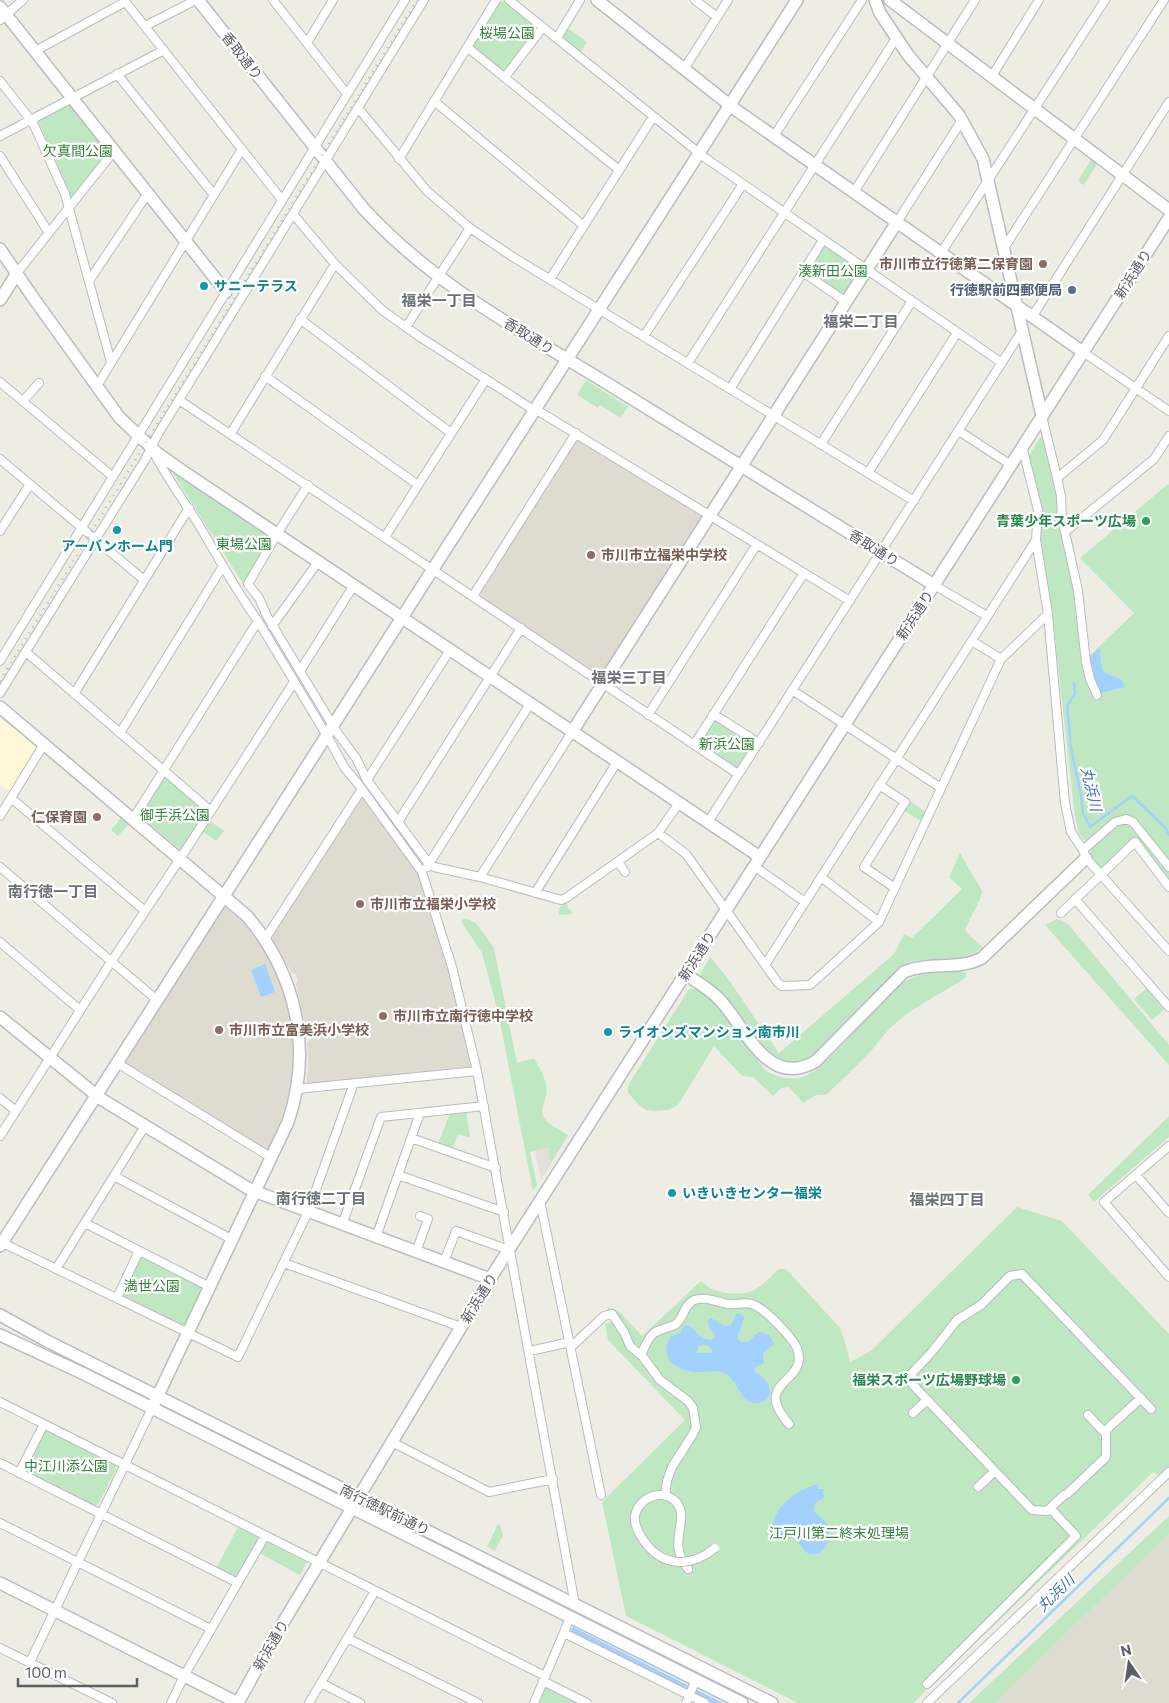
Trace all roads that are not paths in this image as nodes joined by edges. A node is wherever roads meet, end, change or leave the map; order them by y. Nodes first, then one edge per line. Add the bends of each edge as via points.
1 (23, 0) edge
2 (197, 0) edge
3 (274, 0) edge
4 (333, 0) edge
5 (405, 0) edge
6 (424, 0) edge
7 (496, 0) edge
8 (509, 0) edge
9 (580, 0) edge
10 (597, 0) edge
11 (695, 0) edge
12 (728, 0) edge
13 (797, 0) edge
14 (862, 0) edge
15 (875, 0) edge
16 (890, 0) edge
17 (975, 0) edge
18 (1040, 0) edge
19 (1105, 0) edge
20 (1164, 0) edge
21 (124, 1) edge
22 (2, 14) edge
23 (717, 17) junction
24 (145, 26) junction
25 (543, 27) junction
26 (557, 38) junction
27 (897, 39) junction
28 (307, 43) junction
29 (947, 43) junction
30 (467, 47) junction
31 (164, 50) junction
32 (35, 51) junction
33 (684, 69) junction
34 (117, 74) junction
35 (992, 76) junction
36 (504, 77) junction
37 (926, 77) junction
38 (0, 81) edge
39 (347, 94) junction
40 (72, 98) junction
41 (434, 101) junction
42 (1169, 102) edge
43 (730, 105) junction
44 (358, 108) junction
45 (1035, 109) junction
46 (653, 116) junction
47 (30, 120) junction
48 (962, 120) junction
49 (0, 136) edge
50 (774, 136) junction
51 (1075, 139) junction
52 (314, 148) junction
53 (242, 149) junction
54 (114, 151) junction
55 (699, 153) junction
56 (0, 156) edge
57 (399, 159) junction
58 (325, 162) junction
59 (814, 164) junction
60 (619, 170) junction
61 (1122, 175) junction
62 (988, 181) junction
63 (743, 184) junction
64 (854, 192) junction
65 (148, 193) junction
66 (214, 195) junction
67 (282, 200) junction
68 (69, 208) junction
69 (1169, 210) edge
70 (784, 212) junction
71 (293, 214) junction
72 (1169, 218) edge
73 (897, 222) junction
74 (584, 226) junction
75 (470, 228) junction
76 (49, 233) junction
77 (824, 240) junction
78 (186, 241) junction
79 (0, 248) edge
80 (1004, 248) junction
81 (941, 253) junction
82 (334, 264) junction
83 (866, 270) junction
84 (803, 272) junction
85 (17, 273) junction
86 (438, 277) junction
87 (550, 279) junction
88 (89, 281) junction
89 (226, 292) junction
90 (0, 300) edge
91 (912, 301) junction
92 (846, 302) junction
93 (1017, 306) junction
94 (599, 309) junction
95 (1032, 317) junction
96 (300, 319) junction
97 (406, 328) junction
98 (1022, 331) junction
99 (957, 333) junction
100 (644, 336) junction
101 (1169, 336) edge
102 (1083, 352) junction
103 (567, 359) junction
104 (111, 362) junction
105 (688, 363) junction
106 (1002, 363) junction
107 (265, 376) junction
108 (486, 379) junction
109 (0, 382) edge
110 (38, 383) dead end
111 (97, 386) junction
112 (1136, 388) junction
113 (730, 389) junction
114 (180, 400) junction
115 (23, 401) junction
116 (535, 409) junction
117 (1169, 411) edge
118 (774, 415) junction
119 (1042, 416) junction
120 (958, 431) junction
121 (231, 433) junction
122 (451, 433) junction
123 (576, 434) junction
124 (138, 436) junction
125 (1169, 436) edge
126 (821, 444) junction
127 (1022, 446) junction
128 (150, 447) junction
129 (0, 459) edge
130 (1010, 465) junction
131 (742, 466) junction
132 (868, 473) junction
133 (113, 477) junction
134 (1057, 478) junction
135 (30, 484) junction
136 (308, 485) junction
137 (418, 485) junction
138 (914, 501) junction
139 (188, 508) junction
140 (710, 515) junction
141 (82, 528) junction
142 (0, 530) edge
143 (1065, 532) junction
144 (277, 534) junction
145 (385, 537) junction
146 (96, 540) junction
147 (1036, 540) junction
148 (757, 544) junction
149 (881, 552) junction
150 (318, 562) junction
151 (223, 566) junction
152 (433, 569) junction
153 (804, 573) junction
154 (144, 580) junction
155 (354, 585) junction
156 (934, 585) junction
157 (473, 596) junction
158 (850, 601) junction
159 (1048, 614) junction
160 (987, 616) junction
161 (401, 618) junction
162 (258, 621) junction
163 (272, 626) junction
164 (520, 628) junction
165 (972, 641) junction
166 (450, 650) junction
167 (26, 652) junction
168 (1001, 660) junction
169 (0, 661) edge
170 (300, 671) junction
171 (490, 677) junction
172 (294, 682) junction
173 (603, 684) junction
174 (792, 690) junction
175 (0, 693) edge
176 (74, 694) junction
177 (1097, 695) dead end
178 (530, 704) junction
179 (0, 707) edge
180 (713, 714) junction
181 (648, 715) junction
182 (845, 724) junction
183 (330, 730) junction
184 (572, 732) junction
185 (120, 733) junction
186 (759, 743) junction
187 (44, 744) junction
188 (694, 745) junction
189 (896, 759) junction
190 (618, 762) junction
191 (164, 771) junction
192 (738, 774) junction
193 (367, 780) junction
194 (879, 786) junction
195 (362, 788) junction
196 (941, 788) junction
197 (11, 798) junction
198 (679, 803) junction
199 (211, 811) junction
200 (0, 816) edge
201 (133, 819) junction
202 (398, 822) junction
203 (708, 822) junction
204 (658, 833) junction
205 (1084, 854) junction
206 (180, 859) junction
207 (618, 862) junction
208 (757, 862) junction
209 (429, 864) junction
210 (0, 867) edge
211 (1169, 867) edge
212 (422, 872) junction
213 (626, 872) dead end
214 (1100, 874) junction
215 (480, 877) junction
216 (821, 877) junction
217 (1169, 886) edge
218 (895, 888) junction
219 (535, 893) junction
220 (224, 895) junction
221 (1075, 899) junction
222 (805, 902) junction
223 (145, 910) junction
224 (726, 911) junction
225 (1061, 913) dead end
226 (879, 922) junction
227 (265, 939) junction
228 (0, 942) edge
229 (1169, 950) edge
230 (111, 962) junction
231 (765, 965) junction
232 (685, 974) junction
233 (157, 1000) junction
234 (1168, 1005) edge
235 (80, 1010) junction
236 (0, 1017) edge
237 (50, 1058) junction
238 (117, 1063) junction
239 (478, 1071) junction
240 (354, 1083) junction
241 (297, 1089) junction
242 (96, 1096) junction
243 (0, 1098) edge
244 (484, 1106) junction
245 (16, 1112) junction
246 (420, 1113) junction
247 (145, 1126) junction
248 (0, 1136) edge
249 (411, 1138) junction
250 (1169, 1146) edge
251 (272, 1158) junction
252 (496, 1168) junction
253 (398, 1175) junction
254 (1136, 1175) junction
255 (114, 1176) junction
256 (256, 1193) junction
257 (540, 1201) junction
258 (308, 1212) junction
259 (504, 1212) junction
260 (1169, 1213) edge
261 (420, 1216) dead end
262 (85, 1223) junction
263 (342, 1224) junction
264 (376, 1237) junction
265 (233, 1240) junction
266 (1, 1243) edge
267 (510, 1248) junction
268 (139, 1250) junction
269 (416, 1252) junction
270 (444, 1262) junction
271 (284, 1263) junction
272 (56, 1269) junction
273 (1169, 1277) edge
274 (490, 1279) junction
275 (210, 1287) junction
276 (117, 1298) junction
277 (0, 1316) edge
278 (460, 1327) junction
279 (188, 1333) junction
280 (0, 1335) edge
281 (570, 1345) junction
282 (530, 1351) junction
283 (641, 1355) junction
284 (158, 1396) junction
285 (1141, 1398) junction
286 (927, 1400) junction
287 (0, 1402) edge
288 (152, 1408) junction
289 (1151, 1409) dead end
290 (913, 1414) dead end
291 (1088, 1415) dead end
292 (44, 1424) junction
293 (789, 1424) dead end
294 (1104, 1432) junction
295 (392, 1442) junction
296 (0, 1463) edge
297 (125, 1465) junction
298 (995, 1471) junction
299 (19, 1472) junction
300 (1169, 1472) edge
301 (553, 1479) junction
302 (978, 1486) dead end
303 (601, 1495) dead end
304 (665, 1496) junction
305 (358, 1497) junction
306 (352, 1508) junction
307 (1050, 1508) junction
308 (101, 1513) junction
309 (0, 1523) edge
310 (265, 1536) junction
311 (715, 1548) dead end
312 (78, 1562) junction
313 (319, 1564) junction
314 (688, 1569) dead end
315 (0, 1583) edge
316 (238, 1583) junction
317 (375, 1591) junction
318 (575, 1605) junction
319 (54, 1611) junction
320 (570, 1618) junction
321 (211, 1629) junction
322 (564, 1632) junction
323 (347, 1638) junction
324 (0, 1648) edge
325 (30, 1662) junction
326 (184, 1676) junction
327 (544, 1678) junction
328 (321, 1683) junction
329 (927, 1684) dead end
330 (692, 1689) junction
331 (112, 1703) edge
332 (171, 1703) edge
333 (238, 1703) edge
334 (309, 1703) edge
335 (360, 1703) edge
336 (478, 1703) edge
337 (534, 1703) edge
338 (587, 1703) edge
339 (686, 1703) edge
340 (705, 1703) edge
341 (742, 1703) edge
342 (772, 1703) edge
343 (927, 1703) edge

1 - 22 street
2 - 24 street
2 - 52 street, 香取通り
3 - 28 street
4 - 28 street
5 - 39 street
6 - 44 street
7 - 30 street
8 - 25 street
9 - 26 street
10 - 33 street
11 - 23 street
12 - 23 street
13 - 43 street
14 - 50 street
15 - 27 street
16 - 29 street
17 - 29 street
18 - 35 street
19 - 45 street
20 - 51 street
21 - 24 street
21 - 32 street
22 - 32 street
23 - 33 street
24 - 31 street
25 - 26 street
25 - 36 street
26 - 46 street
27 - 37 street
27 - 59 street
28 - 39 street
29 - 35 street
29 - 37 street
30 - 36 street
30 - 41 street
31 - 34 street
31 - 53 street
32 - 40 street
33 - 43 street
34 - 40 street
34 - 66 street
35 - 45 street
36 - 60 street
37 - 48 street
37 - 64 street
38 - 47 street
39 - 52 street
40 - 47 street
40 - 54 street
41 - 57 street
41 - 74 street
42 - 61 street
43 - 50 street
43 - 55 street
44 - 57 street
44 - 58 street
45 - 51 street
45 - 62 street
46 - 55 street
46 - 60 street
47 - 49 street
47 - 68 street
48 - 62 street via 983,159
48 - 73 street
50 - 59 street
51 - 61 street
51 - 80 street
52 - 58 street, 香取通り
52 - 67 street
53 - 66 street
53 - 67 street
54 - 65 street
54 - 68 street
55 - 63 street
55 - 94 street
56 - 76 street
57 - 75 street via 426,191
58 - 71 street
58 - 86 street, 香取通り via 372,218
59 - 64 street
59 - 70 street
60 - 74 street
61 - 69 street
61 - 95 street
62 - 80 street
62 - 81 street
63 - 70 street
63 - 100 street
64 - 73 street
65 - 78 street
65 - 88 street
66 - 78 street
67 - 89 street
68 - 76 street
68 - 88 street
70 - 77 street
70 - 105 street
71 - 82 street
71 - 114 street
72 - 102 street, 新浜通り
73 - 81 street
73 - 83 street
74 - 87 street
75 - 86 street
75 - 87 street
76 - 85 street
77 - 83 street
77 - 84 street
78 - 89 street
78 - 104 street
79 - 85 street
80 - 93 street
81 - 93 street
82 - 96 street
82 - 97 street
83 - 91 street
83 - 92 street
84 - 92 street
84 - 113 street
85 - 90 street
85 - 111 street
86 - 97 street
86 - 103 street, 香取通り
87 - 94 street
88 - 104 street
89 - 124 street
91 - 99 street
91 - 126 street
92 - 118 street
93 - 95 street
93 - 98 street
94 - 100 street
94 - 103 street
95 - 102 street
96 - 107 street
96 - 122 street
97 - 108 street
98 - 106 street
98 - 119 street
99 - 106 street
99 - 132 street
100 - 105 street
101 - 112 street
102 - 112 street
102 - 119 street, 新浜通り
103 - 116 street
103 - 131 street, 香取通り
104 - 111 street
105 - 113 street
106 - 120 street
107 - 121 street
107 - 137 street
108 - 116 street
108 - 122 street
109 - 115 street
110 - 115 street
111 - 124 street
112 - 117 street
112 - 134 street via 1103,440
113 - 118 street
114 - 121 street
114 - 128 street
115 - 133 street
116 - 123 street
116 - 152 street
118 - 126 street
118 - 131 street
119 - 127 street, 新浜通り
119 - 134 street
120 - 130 street
120 - 138 street
121 - 136 street
122 - 137 street
123 - 140 street
123 - 157 street
124 - 128 street
124 - 133 street
125 - 143 street via 1154,459
126 - 132 street
127 - 130 street, 新浜通り
127 - 147 street via 1037,505
128 - 139 street
128 - 144 street
128 - 146 street
129 - 135 street
130 - 156 street, 新浜通り
131 - 140 street
131 - 149 street, 香取通り
132 - 138 street
133 - 141 street
134 - 143 street
135 - 141 street
135 - 142 street
136 - 144 street
136 - 145 street
137 - 145 street
138 - 149 street
139 - 151 street
139 - 154 street
140 - 148 street
140 - 173 street
141 - 146 street
141 - 169 street
143 - 177 street via 1078,591 1086,662
144 - 150 street
144 - 163 street via 248,584 259,598
145 - 152 street
146 - 154 street
146 - 167 street
147 - 159 street
147 - 160 street
148 - 153 street
148 - 181 street
149 - 156 street, 香取通り
149 - 158 street
150 - 155 street
150 - 163 street
151 - 162 street
151 - 185 street
152 - 157 street
152 - 161 street
153 - 158 street
153 - 180 street
154 - 176 street
155 - 161 street
155 - 170 street
156 - 160 street
156 - 182 street, 新浜通り
157 - 164 street
158 - 174 street
159 - 168 street
159 - 205 street via 1065,803 1071,832
160 - 165 street
161 - 166 street
161 - 183 street
162 - 172 street
162 - 191 street
163 - 170 street
164 - 171 street
164 - 173 street
165 - 168 street
165 - 189 street
166 - 171 street
166 - 193 street
167 - 175 street
167 - 176 street
168 - 196 street
170 - 183 street
171 - 178 street
171 - 202 street
172 - 183 street
172 - 199 street
173 - 181 street
173 - 184 street
174 - 182 street
174 - 186 street
176 - 185 street
178 - 184 street
178 - 209 street
179 - 187 street
180 - 186 street
180 - 188 street
181 - 188 street
182 - 189 street
182 - 208 street, 新浜通り
183 - 193 street via 356,758
183 - 195 street via 340,761
183 - 220 street
184 - 190 street
184 - 215 street
185 - 191 street
186 - 192 street
187 - 197 street
187 - 201 street
188 - 192 street
189 - 194 street
189 - 196 street
190 - 198 street
190 - 219 street
191 - 199 street
191 - 201 street
192 - 203 street
193 - 202 street
194 - 216 street
194 - 218 street via 905,802 864,867
195 - 212 street
195 - 227 street
196 - 218 street
197 - 200 street
197 - 223 street
198 - 203 street
198 - 204 street
199 - 206 street
201 - 206 street
202 - 209 street
203 - 208 street
204 - 207 street
204 - 224 street via 686,854
205 - 211 street via 1114,822 1126,819 1133,822
205 - 214 street
205 - 232 street via 982,958 962,965 920,967 904,972 816,1061 807,1066 788,1070 767,1059 720,1000
206 - 220 street
206 - 223 street
207 - 213 street
207 - 219 street via 563,900
208 - 222 street
208 - 224 street, 新浜通り
209 - 212 street
209 - 215 street
210 - 230 street
212 - 239 street via 452,967
214 - 217 street via 1135,842
214 - 221 street
214 - 229 street
215 - 219 street
216 - 222 street
216 - 226 street
218 - 226 street
220 - 227 street via 247,916
220 - 233 street
221 - 225 street
221 - 234 street
222 - 231 street
223 - 230 street
224 - 231 street
224 - 232 street, 新浜通り
226 - 231 street via 810,985 782,986
227 - 241 street via 281,968 295,1009 300,1045
228 - 235 street
230 - 233 street
230 - 235 street
232 - 257 street, 新浜通り
233 - 238 street
235 - 237 street
236 - 237 street
237 - 242 street
237 - 245 street
238 - 242 street
238 - 251 street
239 - 240 street
239 - 244 street
240 - 241 street
240 - 258 street
241 - 251 street via 288,1122
242 - 247 street
242 - 266 street
243 - 245 street
244 - 246 street
244 - 252 street
245 - 248 street
246 - 249 street
246 - 263 street via 381,1117
247 - 255 street
247 - 256 street
249 - 252 street
249 - 253 street
250 - 254 street
251 - 256 street
252 - 259 street
253 - 259 street
253 - 264 street
254 - 260 street
254 - 273 street via 1104,1202
255 - 262 street
255 - 265 street
256 - 258 street
256 - 265 street
257 - 267 street, 新浜通り
257 - 281 street
258 - 263 street
258 - 271 street
259 - 267 street
261 - 269 street via 428,1219
262 - 268 street
262 - 272 street
263 - 264 street
264 - 269 street
265 - 275 street
266 - 272 street
267 - 270 street via 456,1231
267 - 274 street, 新浜通り
267 - 282 street
268 - 275 street
268 - 276 street
269 - 270 street
270 - 274 street
271 - 278 street
271 - 279 street via 238,1358
272 - 276 street
274 - 278 street, 新浜通り
275 - 279 street
276 - 279 street
277 - 284 street, 南行徳駅前通り
278 - 295 street, 新浜通り
279 - 284 street
280 - 288 street, 南行徳駅前通り
281 - 282 street
281 - 283 street via 604,1316 612,1314 630,1346
281 - 303 street
282 - 301 street
283 - 293 street via 652,1334 675,1325 693,1301 707,1298 730,1304 754,1304 789,1336 796,1348 798,1364 795,1372 783,1382 776,1395 776,1407
283 - 304 street via 660,1380 688,1400 695,1417 696,1427 672,1467
284 - 288 street
284 - 305 street, 南行徳駅前通り
285 - 286 street via 1022,1274 1010,1276 981,1305 957,1320 912,1373 913,1386
285 - 289 street
285 - 294 street
286 - 290 street
286 - 298 street
287 - 292 street
288 - 297 street
288 - 306 street, 南行徳駅前通り
291 - 294 street
292 - 297 street
292 - 299 street
294 - 307 street via 1104,1460
295 - 301 street via 490,1492
295 - 305 street, 新浜通り
296 - 299 street
297 - 308 street
297 - 310 street
298 - 302 street
298 - 307 street via 1032,1510 1042,1512
299 - 308 street
300 - 343 street
301 - 318 street
304 - 311 street, bridge via 645,1499 635,1515 644,1541 654,1553 679,1562 696,1560
304 - 314 street via 680,1510 678,1548
305 - 306 street, 新浜通り
305 - 318 street, 南行徳駅前通り
306 - 313 street, 新浜通り
306 - 320 street, 南行徳駅前通り
307 - 329 street via 1076,1536
308 - 312 street
308 - 316 street
309 - 312 street
310 - 313 street
310 - 316 street
312 - 319 street
312 - 321 street
313 - 317 street
313 - 333 street, 新浜通り
315 - 319 street
316 - 321 street
317 - 323 street
317 - 327 street
318 - 342 street, 南行徳駅前通り
319 - 325 street
319 - 326 street
320 - 322 street
320 - 330 street, 南行徳駅前通り
321 - 326 street
322 - 327 street
322 - 330 street
323 - 328 street
323 - 336 street
324 - 325 street
325 - 331 street
326 - 332 street
326 - 333 street
327 - 337 street
327 - 338 street
328 - 334 street
328 - 335 street
330 - 339 street
330 - 340 street
330 - 341 street, 南行徳駅前通り

